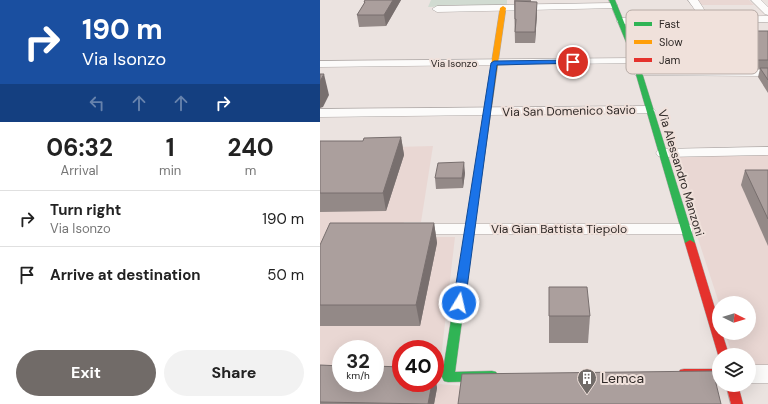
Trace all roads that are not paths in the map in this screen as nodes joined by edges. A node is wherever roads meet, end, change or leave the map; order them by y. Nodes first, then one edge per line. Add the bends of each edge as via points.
1 (693, 0) edge
2 (756, 0) edge
3 (613, 3) edge
4 (503, 8) junction
5 (437, 9) dead end
6 (700, 10) edge
7 (768, 12) edge
8 (758, 19) edge
9 (768, 19) edge
10 (621, 21) junction
11 (626, 21) edge
12 (626, 34) edge
13 (626, 61) edge
14 (494, 63) junction
15 (320, 64) edge
16 (639, 74) edge
17 (649, 110) junction
18 (487, 111) junction
19 (320, 113) edge
20 (768, 151) edge
21 (663, 153) junction
22 (409, 229) edge
23 (470, 229) junction
24 (685, 229) junction
25 (721, 348) edge
26 (671, 374) edge
27 (712, 374) edge
28 (756, 374) edge
29 (768, 374) edge
30 (503, 376) edge
31 (734, 392) edge
32 (738, 404) edge

1 - 6 street
2 - 7 street
3 - 4 street
3 - 10 street, Via Alessandro Manzoni
4 - 5 street
4 - 14 street
8 - 9 street
10 - 11 street
10 - 12 street, Via Alessandro Manzoni
13 - 14 street, Via Isonzo
14 - 15 street, Via Isonzo
14 - 18 street
16 - 17 street, Via Alessandro Manzoni
17 - 18 street, Via San Domenico Savio
17 - 21 street, Via Alessandro Manzoni
18 - 19 street, Via San Domenico Savio
18 - 23 street
20 - 21 street
21 - 24 street, Via Alessandro Manzoni
22 - 23 street, Via Gian Battista Tiepolo
23 - 24 street, Via Gian Battista Tiepolo
23 - 30 street via 448,377
24 - 25 street, Via Alessandro Manzoni
26 - 27 street
28 - 29 street
31 - 32 street

